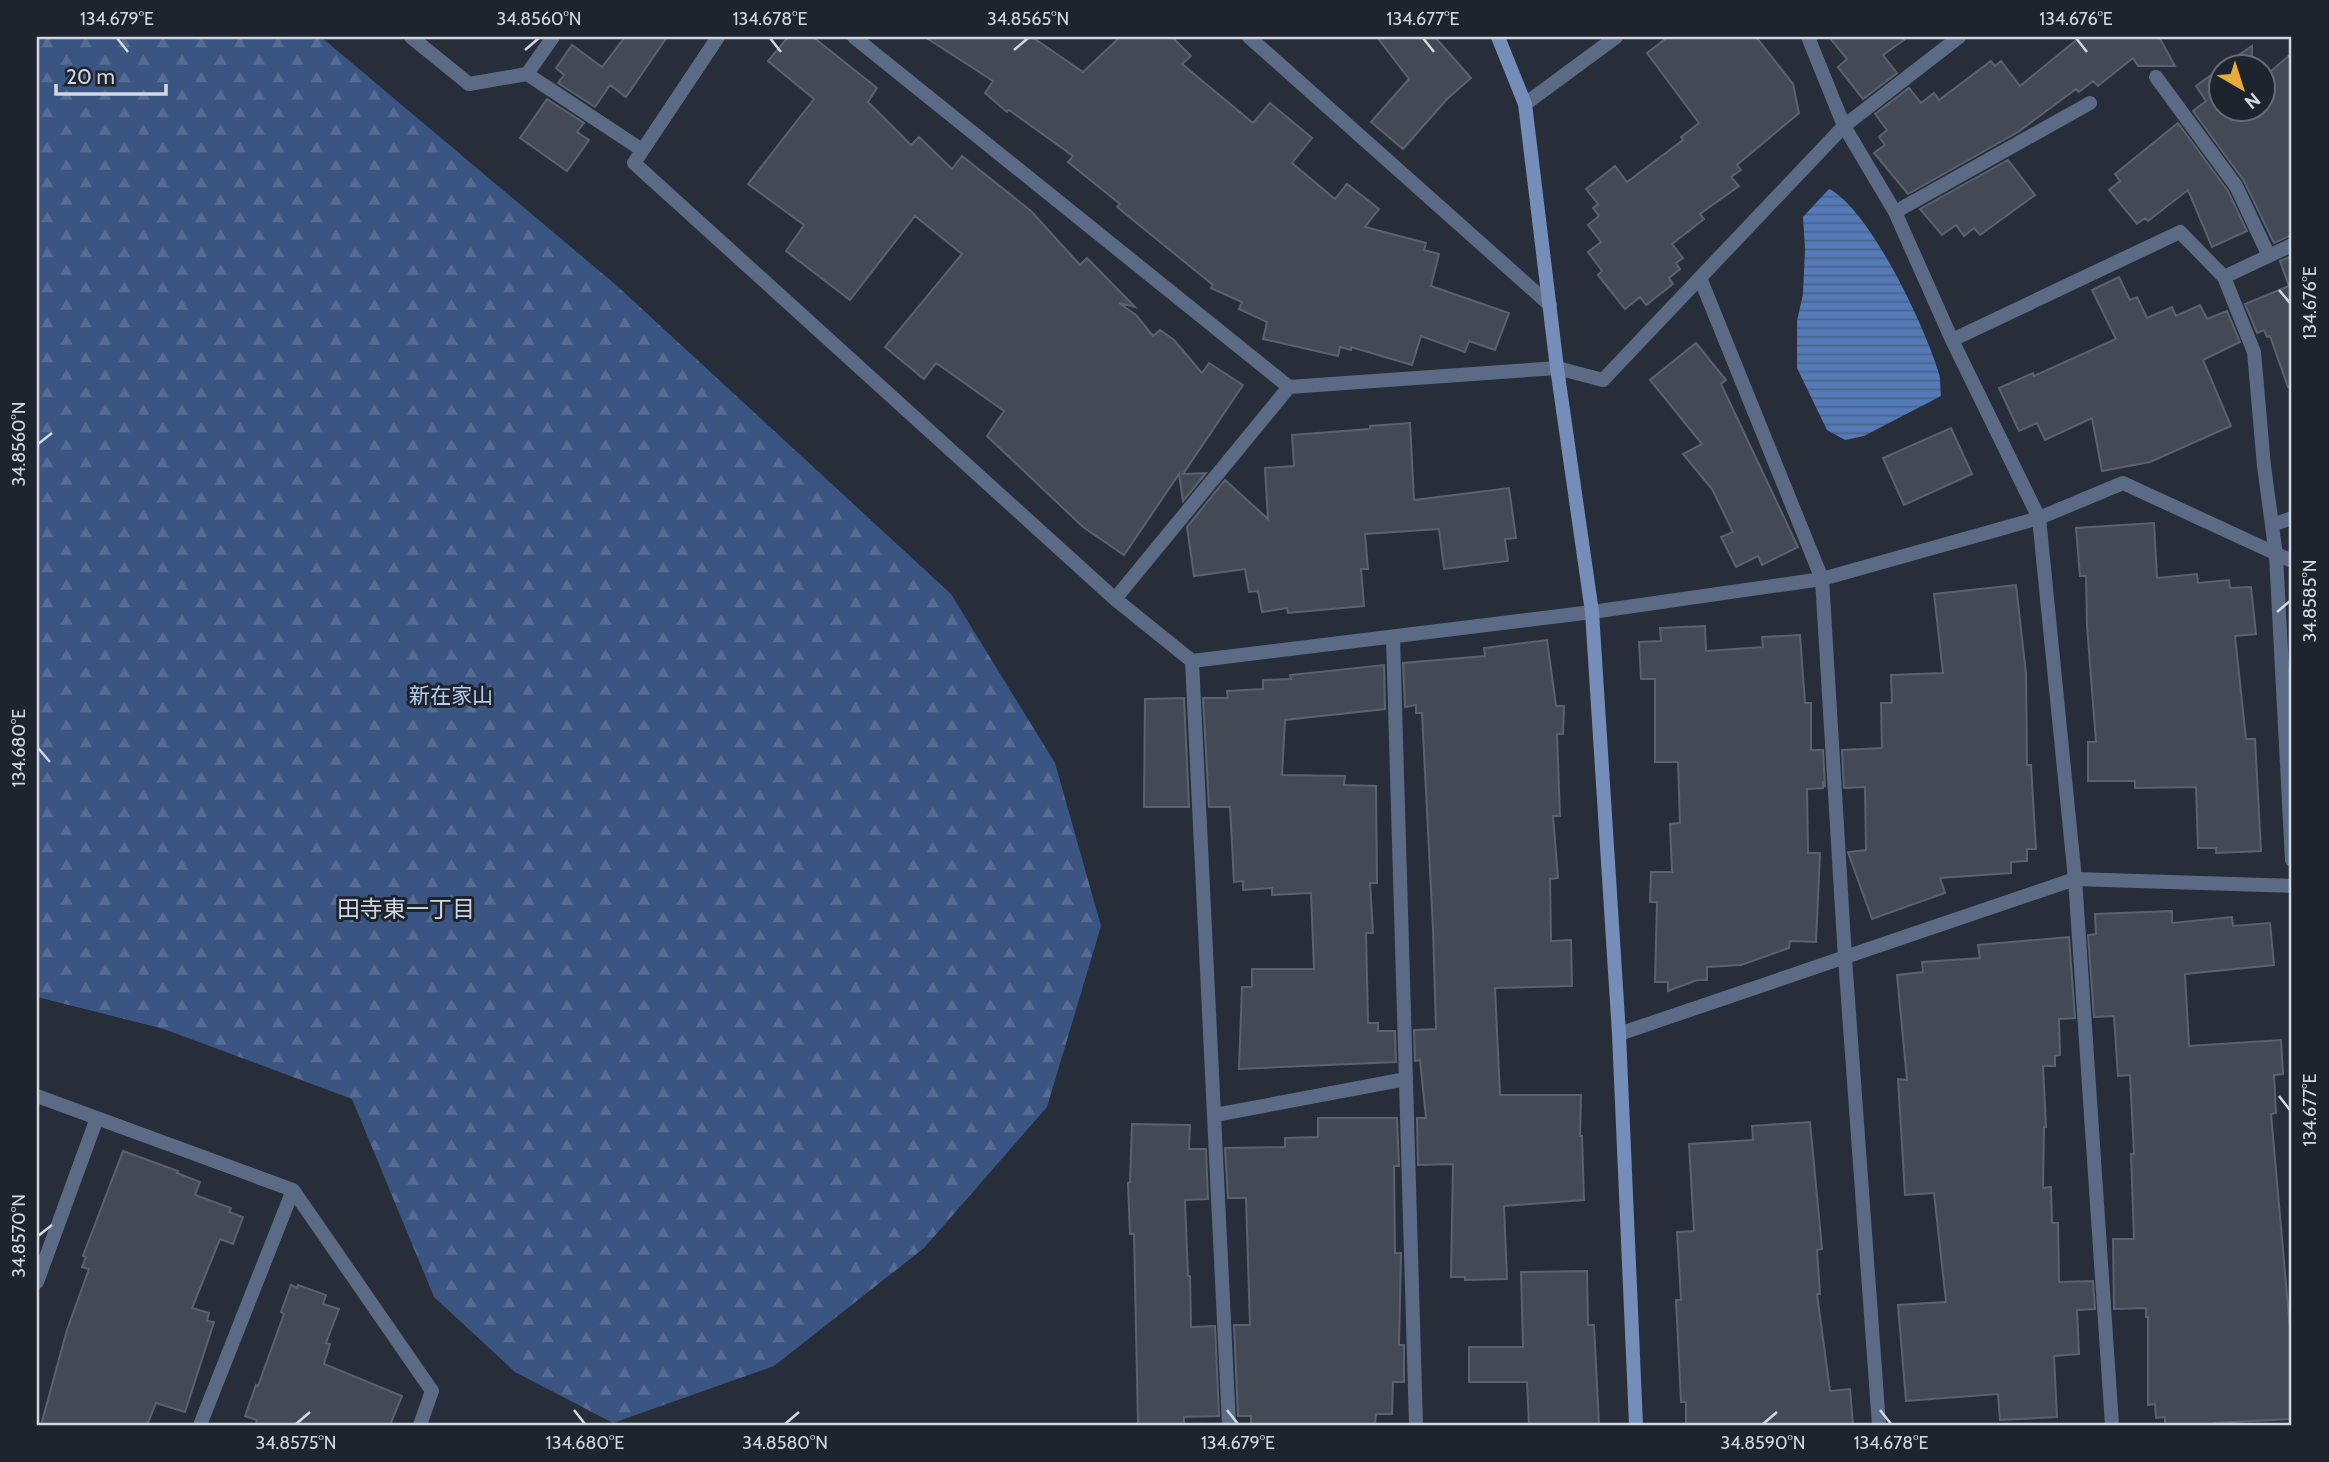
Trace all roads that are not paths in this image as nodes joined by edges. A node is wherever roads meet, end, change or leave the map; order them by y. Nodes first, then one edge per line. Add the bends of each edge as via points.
1 (411, 37) edge
2 (552, 37) edge
3 (718, 37) edge
4 (854, 37) edge
5 (1498, 37) edge
6 (1616, 37) edge
7 (1808, 37) edge
8 (1959, 37) edge
9 (1252, 38) edge
10 (527, 74) junction
11 (2156, 77) dead end
12 (2090, 103) dead end
13 (1525, 104) junction
14 (1844, 126) junction
15 (642, 149) junction
16 (1895, 212) junction
17 (2292, 245) edge
18 (2269, 256) junction
19 (1700, 278) junction
20 (2224, 278) junction
21 (1550, 305) junction
22 (1952, 340) junction
23 (1557, 368) junction
24 (1289, 387) junction
25 (2039, 518) junction
26 (2292, 518) edge
27 (2272, 525) junction
28 (2276, 555) junction
29 (2292, 561) edge
30 (1822, 579) junction
31 (1115, 599) junction
32 (1592, 612) junction
33 (1393, 637) junction
34 (1192, 661) junction
35 (2292, 860) edge
36 (2075, 879) junction
37 (2292, 886) edge
38 (1845, 958) junction
39 (1619, 1034) junction
40 (1406, 1079) junction
41 (37, 1096) edge
42 (1215, 1115) junction
43 (97, 1118) junction
44 (293, 1190) junction
45 (37, 1282) edge
46 (200, 1425) edge
47 (420, 1425) edge
48 (1229, 1425) edge
49 (1416, 1425) edge
50 (1636, 1425) edge
51 (1879, 1425) edge
52 (2112, 1425) edge

1 - 10 street via 469,84
2 - 10 street
3 - 15 street
4 - 24 street
5 - 13 street
6 - 13 street
7 - 14 street
8 - 14 street
9 - 21 street
10 - 15 street
11 - 18 street via 2235,186
12 - 16 street
13 - 21 street
14 - 16 street
14 - 19 street
15 - 31 street via 634,163
16 - 22 street
17 - 18 street
18 - 20 street
19 - 23 street via 1603,380
19 - 30 street
20 - 22 street via 2180,232
20 - 27 street via 2255,352
21 - 23 street
22 - 25 street
23 - 24 street
23 - 32 street
24 - 31 street
25 - 28 street via 2123,483
25 - 30 street
25 - 36 street
26 - 27 street
27 - 28 street
28 - 29 street
28 - 35 street
30 - 32 street
30 - 38 street
31 - 34 street
32 - 33 street
32 - 39 street
33 - 34 street
33 - 40 street
34 - 42 street
36 - 37 street
36 - 38 street
36 - 52 street
38 - 39 street
38 - 51 street
39 - 50 street
40 - 42 street
40 - 49 street
41 - 43 street
42 - 48 street
43 - 44 street
43 - 45 street
44 - 46 street
44 - 47 street via 432,1391

